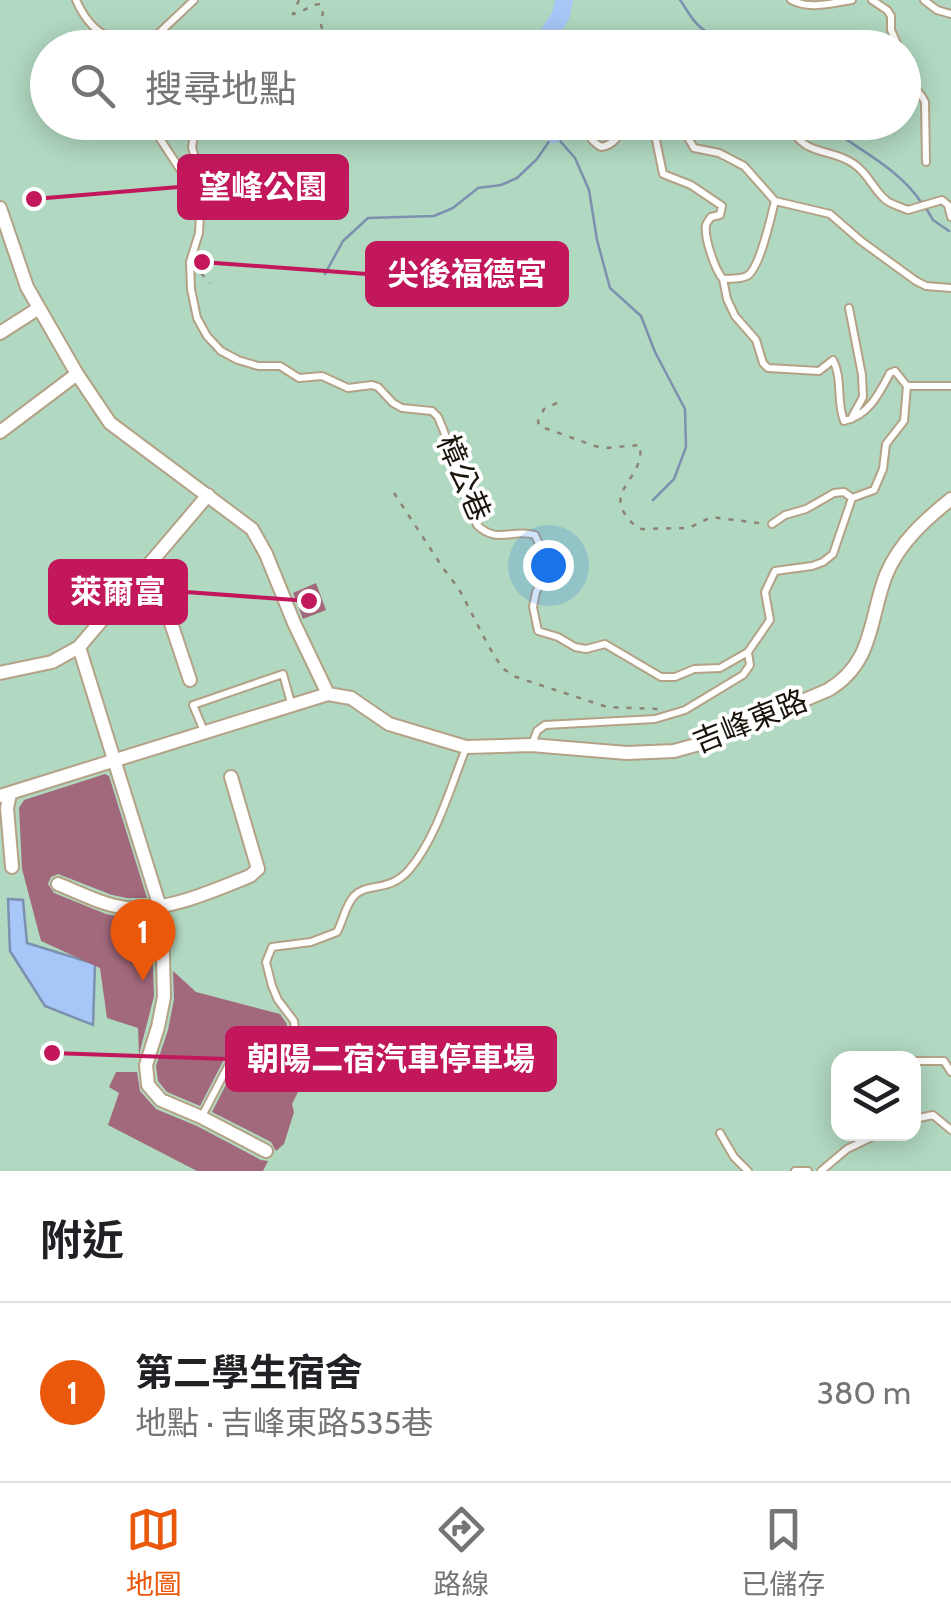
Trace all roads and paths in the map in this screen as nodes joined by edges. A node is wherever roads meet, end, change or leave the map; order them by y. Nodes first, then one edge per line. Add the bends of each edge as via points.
1 (76, 0) edge
2 (194, 0) edge
3 (300, 0) edge
4 (791, 0) edge
5 (852, 0) edge
6 (872, 0) edge
7 (924, 0) edge
8 (951, 14) edge
9 (338, 26) dead end
10 (97, 30) edge
11 (162, 30) edge
12 (324, 30) edge
13 (335, 30) edge
14 (891, 30) edge
15 (921, 93) edge
16 (161, 140) edge
17 (193, 140) edge
18 (591, 140) edge
19 (615, 140) edge
20 (656, 140) edge
21 (689, 140) edge
22 (800, 140) edge
23 (926, 162) dead end
24 (191, 186) junction
25 (776, 201) junction
26 (0, 208) edge
27 (951, 218) edge
28 (196, 273) dead end
29 (723, 280) junction
30 (210, 283) dead end
31 (951, 288) edge
32 (39, 308) junction
33 (849, 308) dead end
34 (0, 332) edge
35 (77, 374) junction
36 (906, 386) junction
37 (951, 386) edge
38 (557, 402) dead end
39 (850, 420) junction
40 (0, 432) edge
41 (394, 492) dead end
42 (208, 495) junction
43 (852, 498) junction
44 (951, 498) edge
45 (772, 524) joint
46 (139, 575) junction
47 (79, 647) junction
48 (748, 652) junction
49 (0, 673) edge
50 (190, 680) dead end
51 (328, 694) junction
52 (291, 704) junction
53 (685, 710) junction
54 (204, 732) junction
55 (531, 745) junction
56 (466, 746) junction
57 (114, 761) junction
58 (231, 777) dead end
59 (5, 795) edge
60 (12, 867) dead end
61 (58, 884) dead end
62 (159, 907) junction
63 (921, 1061) edge
64 (951, 1072) edge
65 (201, 1118) junction
66 (921, 1118) edge
67 (951, 1130) edge
68 (720, 1133) dead end
69 (864, 1141) edge
70 (266, 1151) dead end
71 (748, 1171) edge
72 (795, 1171) edge
73 (808, 1171) edge
74 (821, 1171) edge

1 - 10 lane
2 - 11 lane
3 - 12 path via 293,14 320,4
4 - 5 lane via 810,6
6 - 14 lane via 891,16
7 - 8 lane
9 - 13 path
15 - 23 lane
16 - 24 lane
17 - 24 lane via 196,162 211,171
18 - 19 lane via 601,147
20 - 29 lane via 663,174 722,206 706,225
21 - 25 lane via 694,148 744,166
22 - 27 lane via 850,160 883,199 908,210 942,200
24 - 48 lane, 樟公巷 via 200,214 192,289 207,336 238,360 280,366 299,378 322,376 348,388 378,386 402,408 432,411 477,525 494,536 535,534 544,576 533,607 538,631 575,647 604,644 661,677 720,668
25 - 29 lane via 752,272
25 - 31 lane via 830,214 916,280
26 - 32 street
28 - 30 path
29 - 39 lane via 734,316 756,340 762,364 819,371 833,360 840,409
32 - 34 street
32 - 35 street
33 - 39 lane via 863,397
35 - 40 street
35 - 42 street via 110,423
36 - 37 lane
36 - 39 lane via 890,373 877,398
36 - 43 lane via 904,422 886,444 874,490
38 - 45 path via 544,409 540,426 595,446 640,445 639,465 620,501 622,513 639,529 689,528 711,517
41 - 53 path via 460,589 502,668 607,707
42 - 46 street
42 - 51 street via 252,529
43 - 45 lane via 834,493
43 - 48 lane via 824,562 774,571 765,592 770,620
44 - 55 street, 吉峰東路 via 896,555 866,648 846,680 674,750
46 - 47 street
46 - 50 street via 166,608
47 - 49 street via 52,662
47 - 57 street
48 - 53 lane via 743,675
51 - 52 street
51 - 56 street, 吉峰東路 via 351,698 389,724
52 - 54 street
52 - 54 lane via 283,674 193,705
53 - 55 lane via 545,725
54 - 57 street
55 - 56 street, 吉峰東路
56 - 65 lane via 411,868 396,883 354,896 336,932 272,947 266,962 272,986 294,1021 287,1067 238,1047
57 - 59 street
57 - 62 street
58 - 62 street via 258,869
59 - 60 street
61 - 62 street via 105,903
62 - 65 street via 164,997 146,1065 148,1085 161,1100
63 - 64 lane via 944,1061
65 - 70 street
66 - 67 lane via 933,1115
68 - 71 lane
69 - 74 lane
72 - 73 lane

